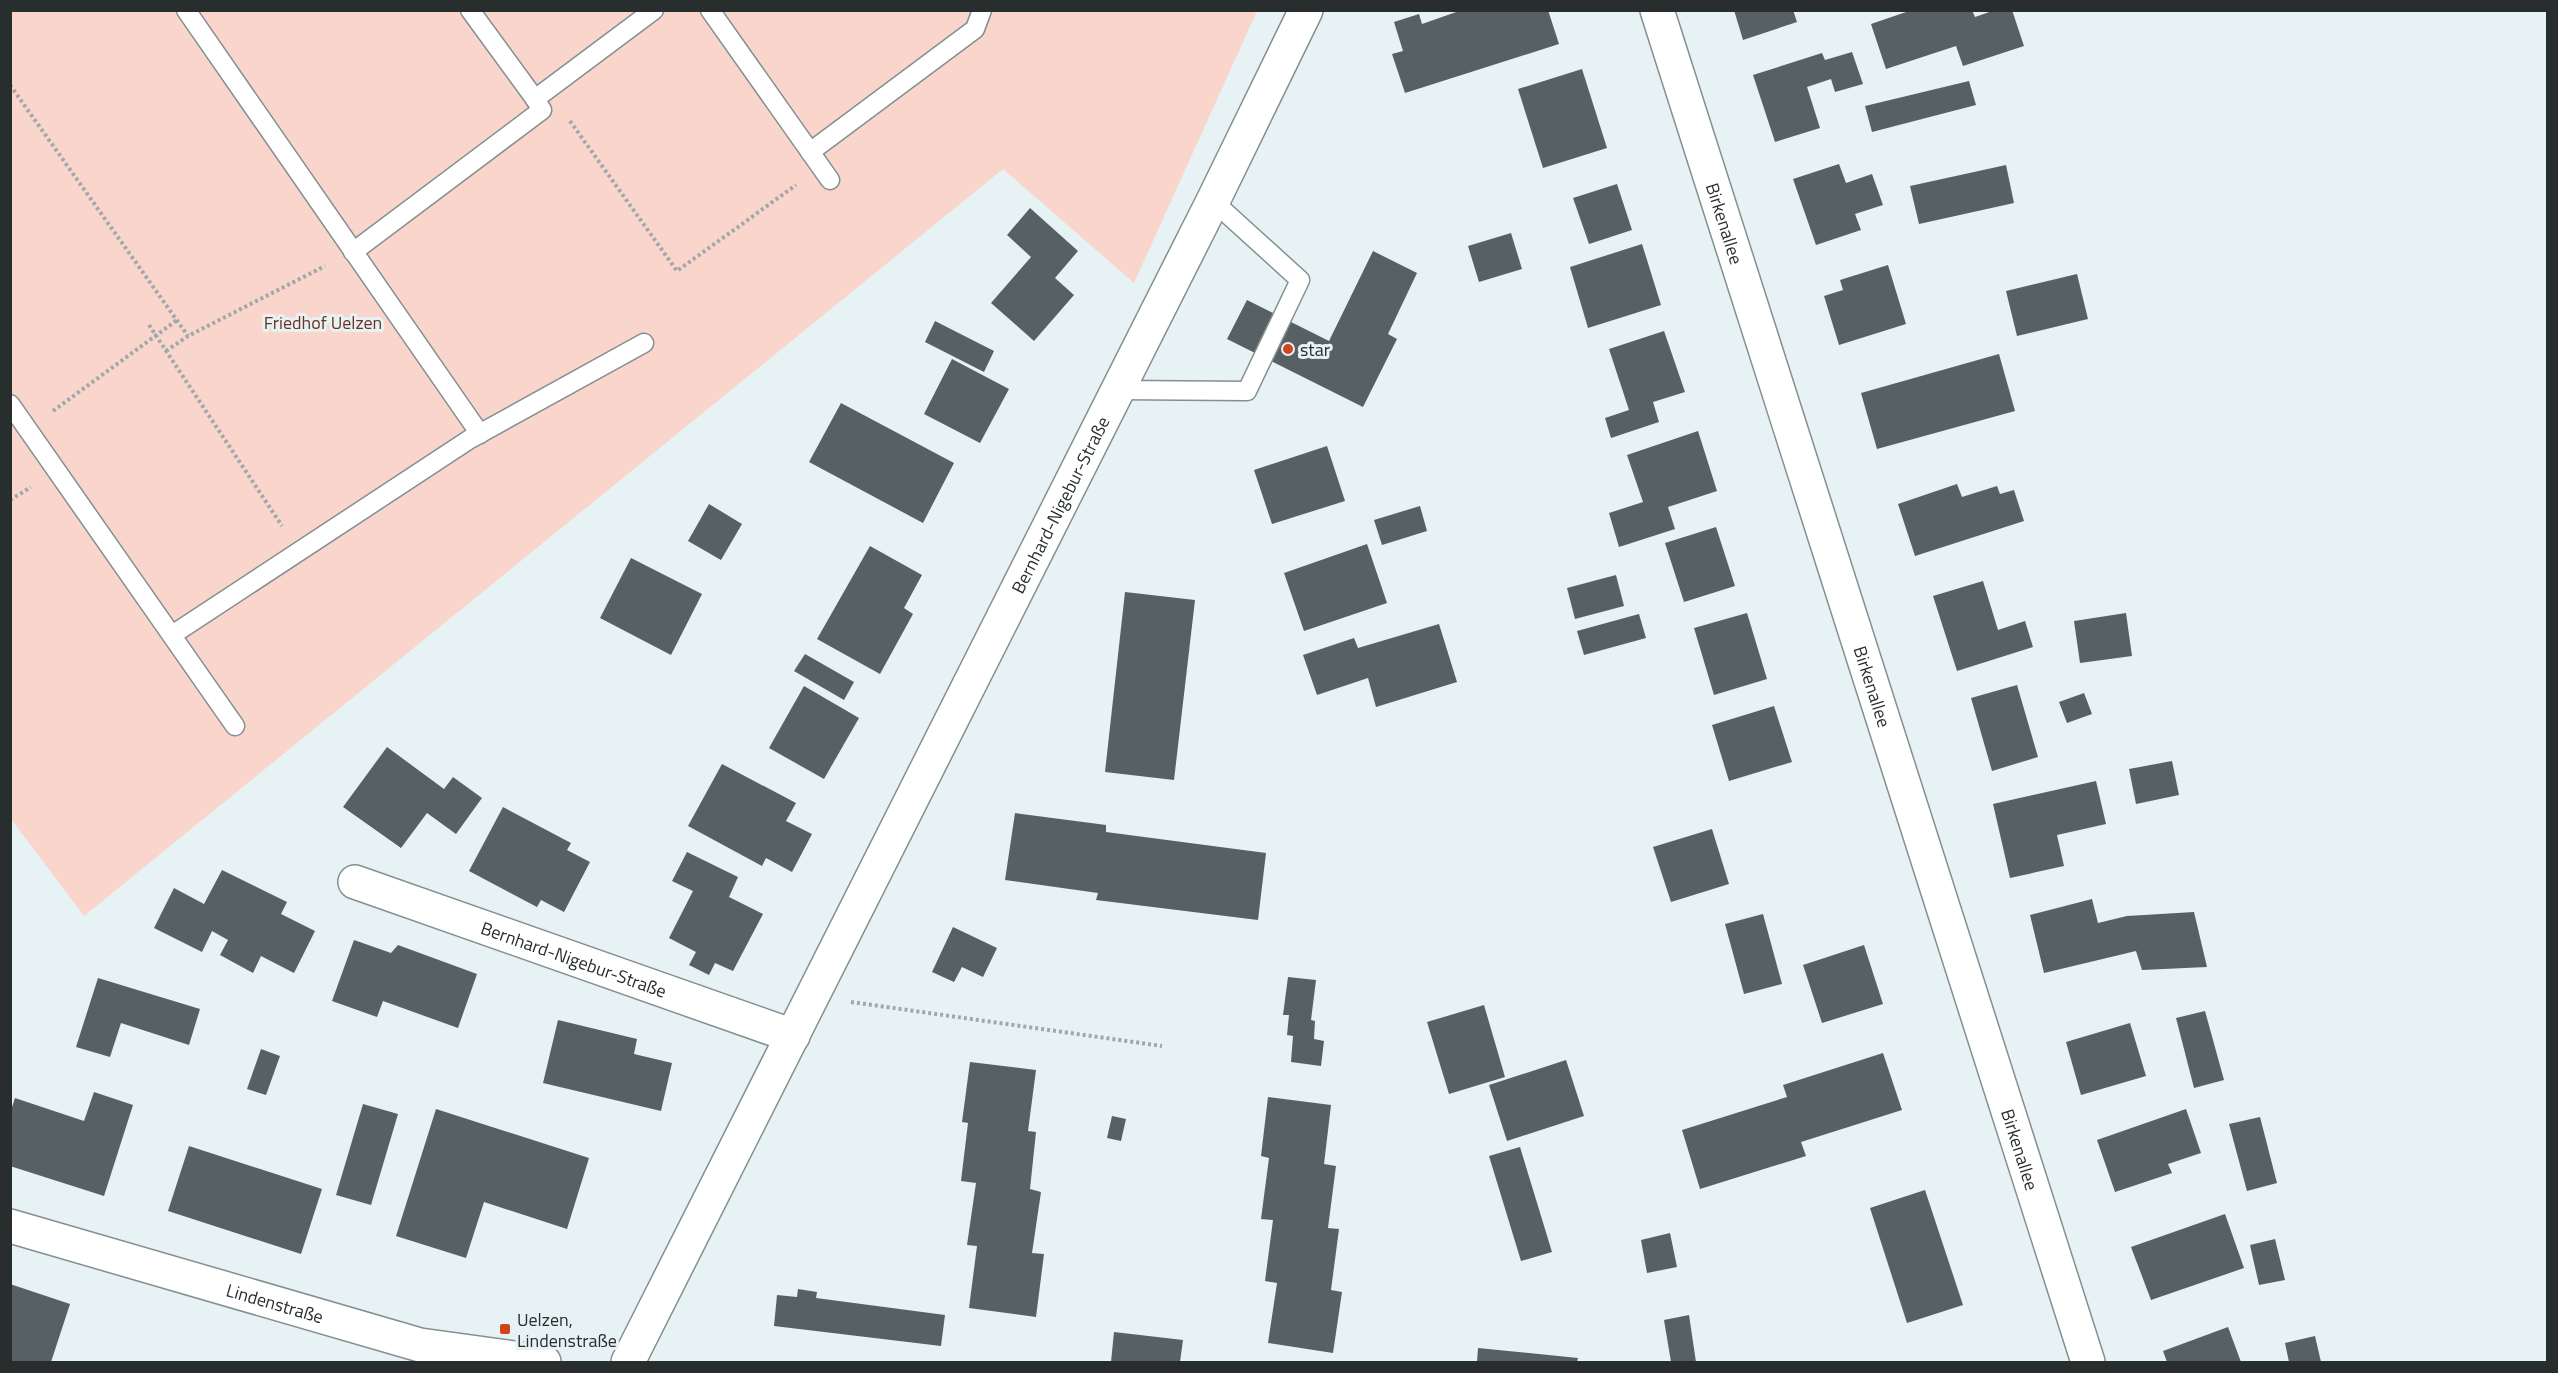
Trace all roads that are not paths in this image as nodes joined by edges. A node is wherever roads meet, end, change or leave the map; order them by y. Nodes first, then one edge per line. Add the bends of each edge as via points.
1 (186, 10) edge
2 (470, 10) edge
3 (654, 10) edge
4 (710, 10) edge
5 (982, 10) edge
6 (1305, 10) edge
7 (1657, 10) edge
8 (541, 95) junction
9 (1213, 201) junction
10 (353, 252) junction
11 (644, 343) dead end
12 (1118, 390) junction
13 (10, 404) edge
14 (480, 434) junction
15 (172, 635) junction
16 (235, 726) dead end
17 (355, 882) dead end
18 (793, 1036) junction
19 (10, 1226) edge
20 (544, 1362) edge
21 (628, 1362) edge
22 (2088, 1362) edge

1 - 10 lane
2 - 8 lane
3 - 8 lane
4 - 5 lane via 821,166 975,29
6 - 9 street, Bernhard-Nigebur-Straße
7 - 22 street, Birkenallee
8 - 10 lane via 542,110
9 - 12 street, Bernhard-Nigebur-Straße
9 - 12 lane via 1300,280 1247,391
10 - 14 lane
11 - 14 lane
12 - 18 street, Bernhard-Nigebur-Straße
13 - 15 lane
14 - 15 lane
15 - 16 lane
17 - 18 street, Bernhard-Nigebur-Straße
18 - 21 street, Bernhard-Nigebur-Straße
19 - 20 street, Lindenstraße via 420,1345

